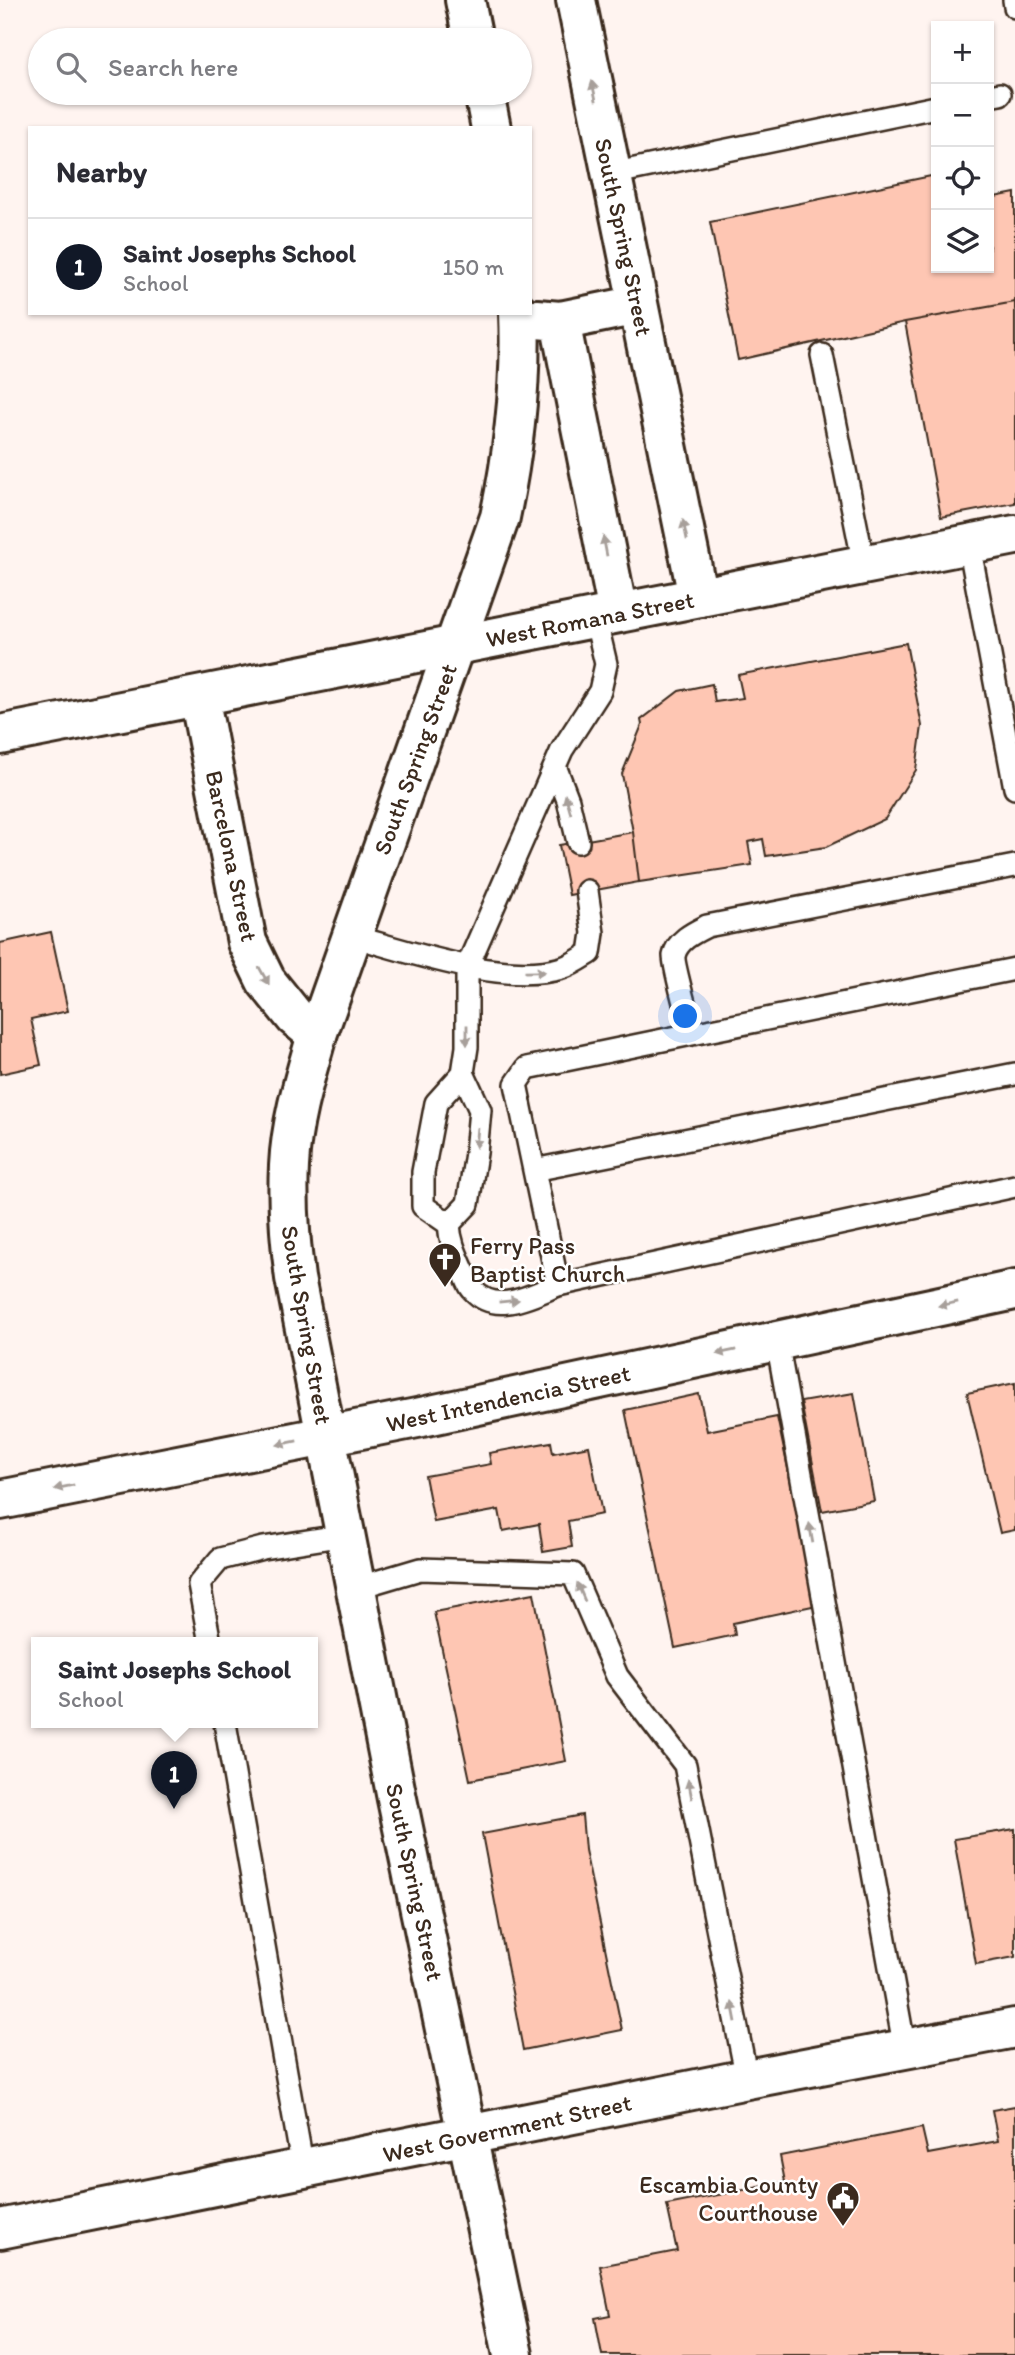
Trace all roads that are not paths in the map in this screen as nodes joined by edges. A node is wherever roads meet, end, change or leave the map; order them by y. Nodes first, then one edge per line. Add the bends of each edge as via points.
1 (465, 0) edge
2 (576, 0) edge
3 (1014, 0) edge
4 (1015, 7) edge
5 (471, 28) edge
6 (486, 105) edge
7 (931, 108) edge
8 (491, 126) edge
9 (611, 174) junction
10 (638, 305) junction
11 (519, 315) edge
12 (560, 321) junction
13 (822, 355) dead end
14 (1015, 535) edge
15 (970, 544) junction
16 (864, 565) junction
17 (698, 597) junction
18 (606, 615) junction
19 (455, 645) junction
20 (199, 696) junction
21 (0, 735) edge
22 (555, 766) junction
23 (1015, 788) edge
24 (578, 842) dead end
25 (1015, 866) edge
26 (587, 891) dead end
27 (352, 936) junction
28 (467, 967) junction
29 (1015, 970) edge
30 (692, 1034) junction
31 (317, 1035) junction
32 (463, 1073) junction
33 (1015, 1074) edge
34 (534, 1170) junction
35 (1015, 1186) edge
36 (449, 1224) junction
37 (558, 1284) junction
38 (1015, 1290) edge
39 (777, 1341) junction
40 (326, 1436) junction
41 (0, 1500) edge
42 (345, 1535) junction
43 (356, 1588) junction
44 (209, 1637) edge
45 (226, 1728) edge
46 (1015, 2028) edge
47 (905, 2050) junction
48 (747, 2079) junction
49 (467, 2137) junction
50 (303, 2169) junction
51 (0, 2229) edge
52 (513, 2355) edge

1 - 5 street
9 -> 2 street, South Spring Street
3 - 4 lane
6 - 8 street
7 - 9 lane
9 - 10 street, South Spring Street
10 - 12 street
17 -> 10 street, South Spring Street
11 - 12 street
11 - 19 street, South Spring Street via 520,384 507,484
18 -> 12 street
13 - 16 lane
14 - 15 street, West Romana Street
15 - 16 street, West Romana Street
15 - 23 lane
16 - 17 street, West Romana Street
17 - 18 street, West Romana Street
18 - 19 street, West Romana Street
18 - 22 lane via 606,664 600,691
19 - 20 street, West Romana Street
19 - 27 street, South Spring Street
20 - 21 street, West Romana Street
20 -> 31 street, Barcelona Street via 247,943 266,981 295,1017
24 -> 22 lane
22 - 28 lane
25 - 30 lane via 694,932 674,956
28 -> 26 lane via 537,973 565,968 590,953 593,933
27 - 28 lane
27 - 31 street, South Spring Street
28 -> 32 lane
29 - 30 lane
30 - 34 lane via 527,1068 516,1084
31 - 40 street, South Spring Street via 299,1098 289,1164 289,1230
32 -> 36 lane via 480,1110 468,1204
32 - 36 lane via 436,1103 423,1172 422,1206
33 - 34 lane
34 - 37 lane
35 - 37 lane
36 -> 37 lane via 450,1242 471,1289 483,1297 515,1302
38 -> 39 street, West Intendencia Street
39 -> 40 street, West Intendencia Street
47 -> 39 lane
40 -> 41 street, West Intendencia Street
40 - 42 street, South Spring Street
42 - 43 street, South Spring Street
42 - 44 lane via 220,1559 199,1584
48 -> 43 lane via 685,1765 617,1676 573,1574 420,1569
43 - 49 street, South Spring Street
45 - 50 lane
46 - 47 street, West Government Street
47 - 48 street, West Government Street
48 - 49 street, West Government Street
49 - 50 street, West Government Street
49 - 52 street, South Spring Street
50 - 51 street, West Government Street

